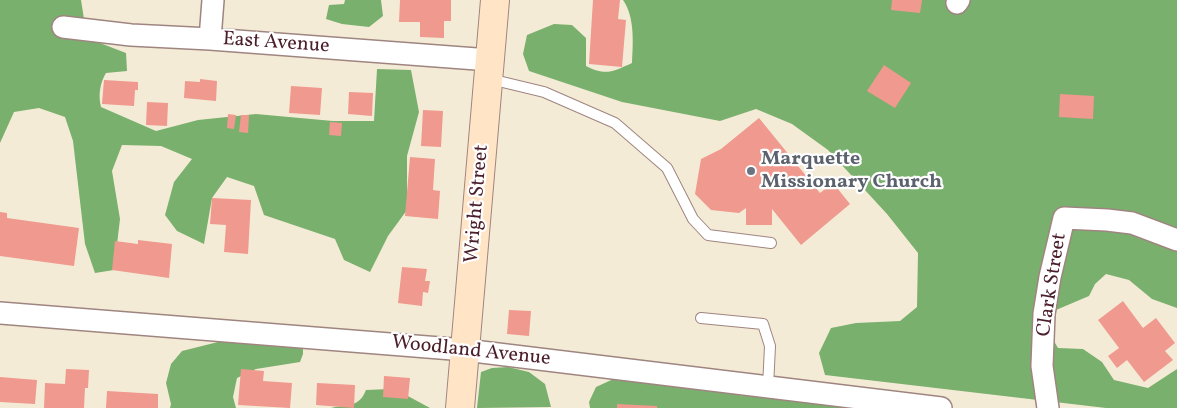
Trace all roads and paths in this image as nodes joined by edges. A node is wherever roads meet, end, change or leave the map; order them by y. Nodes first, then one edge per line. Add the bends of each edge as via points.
1 (213, 0) edge
2 (495, 0) edge
3 (62, 27) dead end
4 (210, 39) junction
5 (489, 69) junction
6 (1177, 240) edge
7 (771, 243) dead end
8 (0, 313) edge
9 (700, 318) dead end
10 (465, 350) junction
11 (768, 387) junction
12 (460, 408) edge
13 (941, 408) edge
14 (1048, 408) edge

1 - 4 street
2 - 5 main road, Wright Street
3 - 4 street, East Avenue
4 - 5 street, East Avenue
5 - 7 lane via 615,123 667,168 693,219 708,234
5 - 10 main road, Wright Street
6 - 14 street, Clark Street via 1132,224 1064,218 1044,314 1042,366
8 - 10 street, Woodland Avenue
9 - 11 lane via 763,324 770,346
10 - 11 street, Woodland Avenue
10 - 12 main road, Wright Street
11 - 13 street, Woodland Avenue

